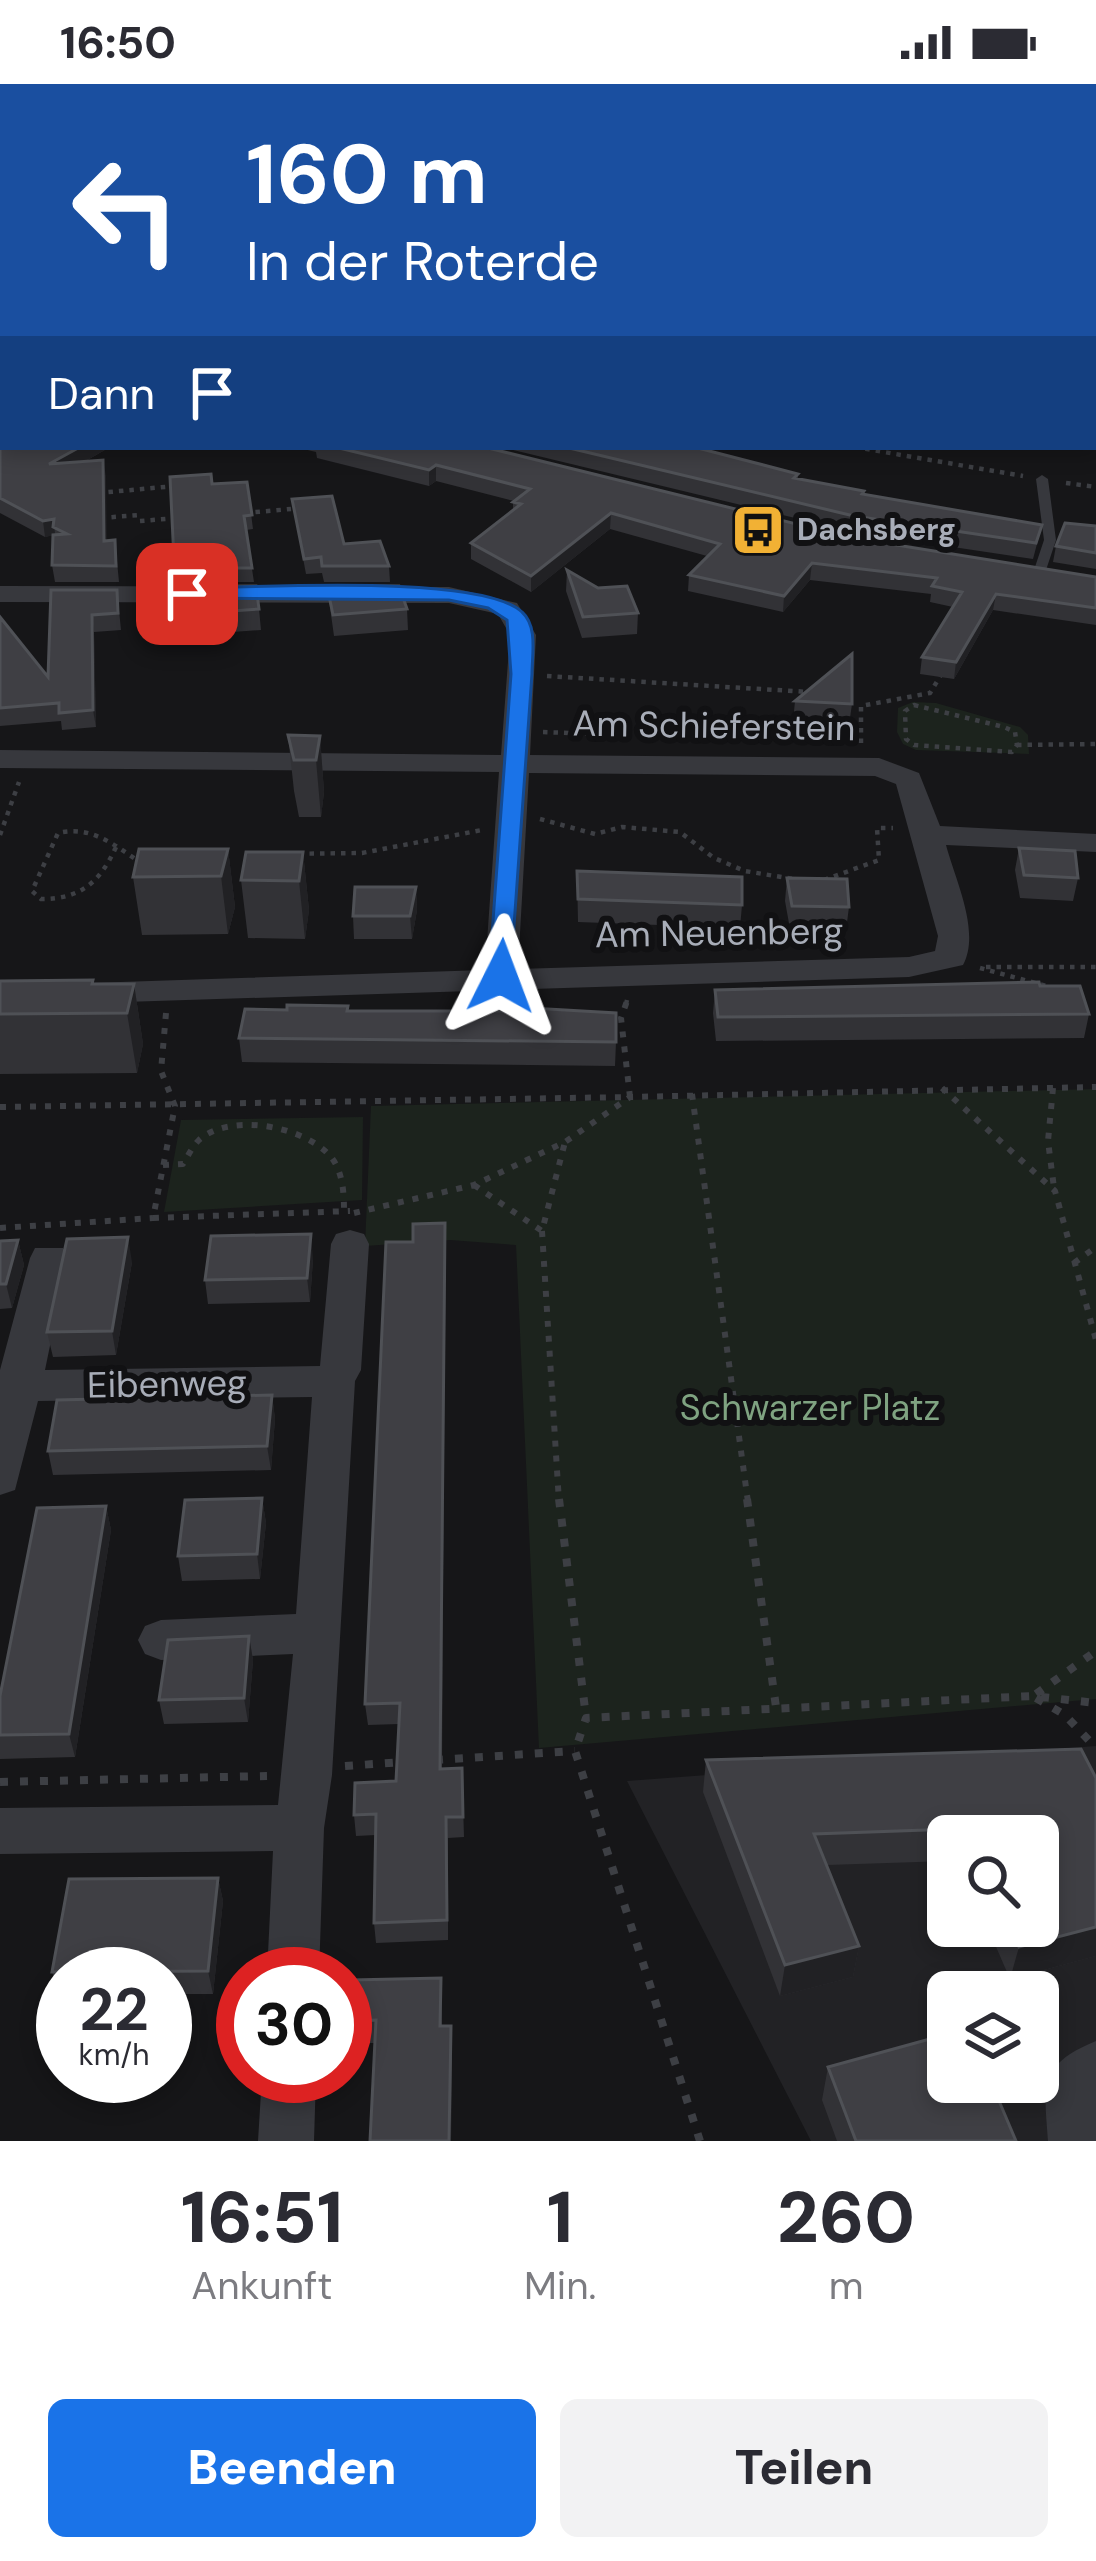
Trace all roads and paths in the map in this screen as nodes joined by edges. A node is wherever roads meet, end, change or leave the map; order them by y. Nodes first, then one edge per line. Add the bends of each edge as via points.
1 (873, 450) edge
2 (1042, 479) junction
3 (184, 485) edge
4 (1096, 487) edge
5 (90, 494) edge
6 (291, 509) edge
7 (226, 514) edge
8 (99, 518) edge
9 (183, 518) edge
10 (1039, 573) edge
11 (0, 594) edge
12 (952, 656) edge
13 (522, 674) junction
14 (814, 692) edge
15 (930, 693) junction
16 (920, 706) junction
17 (861, 743) dead end
18 (1096, 744) edge
19 (1017, 746) junction
20 (513, 760) junction
21 (10, 770) edge
22 (510, 825) junction
23 (927, 832) junction
24 (0, 835) edge
25 (1096, 842) edge
26 (116, 847) junction
27 (273, 855) edge
28 (161, 860) edge
29 (952, 958) junction
30 (1096, 968) edge
31 (620, 973) junction
32 (501, 976) junction
33 (170, 989) junction
34 (0, 996) edge
35 (1096, 1087) edge
36 (942, 1088) junction
37 (1053, 1088) junction
38 (692, 1094) junction
39 (630, 1097) junction
40 (175, 1106) junction
41 (0, 1108) edge
42 (565, 1142) junction
43 (163, 1165) junction
44 (473, 1185) junction
45 (1055, 1191) junction
46 (154, 1218) junction
47 (349, 1222) junction
48 (0, 1228) edge
49 (542, 1231) junction
50 (1096, 1247) edge
51 (50, 1258) dead end
52 (1074, 1263) junction
53 (1096, 1340) edge
54 (334, 1381) junction
55 (9, 1386) edge
56 (0, 1478) edge
57 (317, 1633) junction
58 (161, 1640) dead end
59 (1096, 1651) edge
60 (1033, 1696) junction
61 (1096, 1703) edge
62 (776, 1707) junction
63 (586, 1718) junction
64 (1096, 1748) edge
65 (299, 1828) junction
66 (0, 1831) edge
67 (294, 1947) edge
68 (1096, 2068) edge
69 (288, 2103) edge
70 (286, 2141) edge
71 (700, 2141) edge
72 (1076, 2141) edge

1 - 2 path
2 - 4 path
2 - 10 lane via 1050,540
3 - 5 path
6 - 7 path
8 - 9 path
11 - 13 street via 473,598 516,617
12 - 15 path
13 - 14 path
13 - 20 street
15 - 16 path
15 - 17 path via 861,706
16 - 19 path via 1001,725 1015,732
16 - 19 path via 905,711 906,739 914,746 995,754
18 - 19 path
20 - 21 street, Am Schieferstein
20 - 22 street
20 - 23 street, Am Schieferstein via 879,767 909,779
21 - 24 path
22 - 23 path via 558,820 595,834 622,827 680,832 746,871 825,880 879,860 877,828
22 - 27 path via 364,853 315,847
22 - 32 street
23 - 25 street
23 - 29 street via 954,936
26 - 26 path via 75,826 58,833 32,891 41,899 79,895 100,882
26 - 28 path via 141,863
29 - 30 path via 977,967
29 - 31 street, Am Neuenberg via 909,967
31 - 32 street, Am Neuenberg
31 - 39 path
32 - 33 street, Am Neuenberg
33 - 34 street, Am Neuenberg
33 - 40 path via 161,1071
35 - 37 path
36 - 37 path
36 - 38 path
36 - 45 path
37 - 45 path via 1048,1141
38 - 39 path
38 - 62 path
39 - 40 path
39 - 42 path
40 - 41 path
40 - 43 path
42 - 44 path
42 - 49 path
43 - 46 path
43 - 47 path via 183,1164 213,1132 261,1127 298,1137 329,1154
44 - 47 path
44 - 49 path
45 - 52 path
46 - 47 path
46 - 48 path
47 - 54 street
49 - 63 path via 562,1543
50 - 52 path
51 - 55 street
52 - 53 path
54 - 55 street, Eibenweg
54 - 57 street
55 - 56 street
57 - 58 street
57 - 65 street
59 - 60 path
60 - 61 path
60 - 62 path
60 - 64 path
62 - 63 path
63 - 71 path via 574,1751
65 - 66 street
65 - 67 street
68 - 72 street via 1072,2085
69 - 70 street

